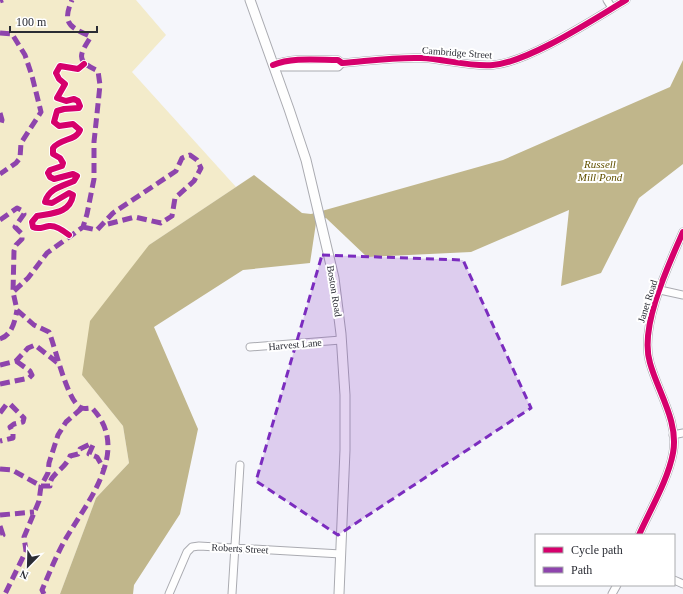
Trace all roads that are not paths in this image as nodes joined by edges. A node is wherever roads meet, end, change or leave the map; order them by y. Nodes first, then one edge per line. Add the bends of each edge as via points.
1 (250, 0) edge
2 (607, 0) edge
3 (626, 0) edge
4 (612, 8) junction
5 (273, 65) junction
6 (683, 232) edge
7 (660, 290) junction
8 (683, 295) edge
9 (341, 340) junction
10 (250, 347) dead end
11 (683, 433) edge
12 (673, 435) junction
13 (240, 464) dead end
14 (639, 534) edge
15 (234, 548) junction
16 (340, 554) junction
17 (169, 594) edge
18 (232, 594) edge
19 (339, 594) edge

1 - 5 main road, Boston Road
2 - 4 street
3 - 4 street, Cambridge Street
4 - 5 street, Cambridge Street via 551,43 517,59 494,65 421,58 342,63 338,60 300,60
5 - 9 main road, Boston Road via 301,146 319,211 334,278
6 - 7 street, Janet Road
7 - 8 street
7 - 12 street, Janet Road via 647,336 649,362 673,428
9 - 10 street, Harvest Lane
9 - 16 main road, Boston Road via 345,410
11 - 12 street
12 - 14 street, Janet Road via 673,453 666,475
13 - 15 street
15 - 16 street, Roberts Street
15 - 17 street, Roberts Street via 192,547 187,552
15 - 18 street
16 - 19 main road, Boston Road

